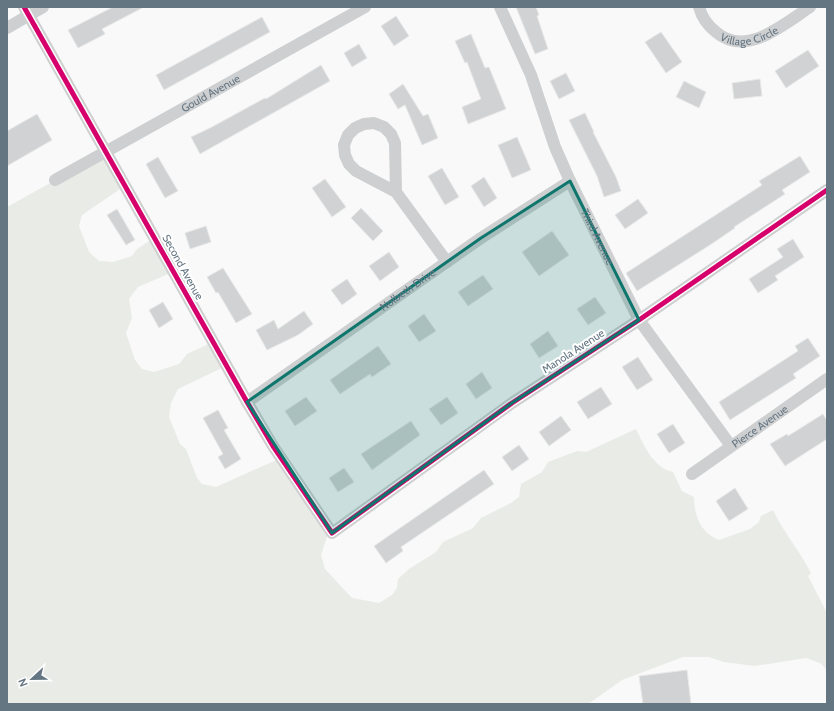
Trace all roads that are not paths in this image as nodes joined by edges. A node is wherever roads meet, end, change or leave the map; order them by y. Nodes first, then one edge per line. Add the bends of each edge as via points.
1 (43, 7) edge
2 (365, 7) edge
3 (500, 7) edge
4 (699, 7) edge
5 (810, 7) edge
6 (26, 11) edge
7 (7, 28) edge
8 (106, 151) junction
9 (55, 180) dead end
10 (570, 181) junction
11 (827, 190) edge
12 (396, 192) junction
13 (447, 262) junction
14 (639, 320) junction
15 (827, 379) edge
16 (247, 402) junction
17 (731, 446) junction
18 (692, 474) dead end
19 (332, 532) joint

1 - 6 street
2 - 8 street, Gould Avenue
3 - 10 street, Third Avenue via 531,75 555,147
4 - 5 street, Village Circle via 701,16 708,25 720,36 736,43 771,33
6 - 7 street
6 - 8 street, Second Avenue
8 - 9 street, Gould Avenue
8 - 16 street, Second Avenue
10 - 13 street, Nolbeth Drive
10 - 14 street, Third Avenue
11 - 14 street, Manola Avenue
12 - 12 street via 395,143 391,134 384,127 374,123 355,128 348,135 344,145 349,164 356,171
12 - 13 street
13 - 16 street, Nolbeth Drive
14 - 17 street, Third Avenue
14 - 19 street, Manola Avenue via 512,403
15 - 17 street, Pierce Avenue
16 - 19 street, Second Avenue via 273,446
17 - 18 street, Pierce Avenue

